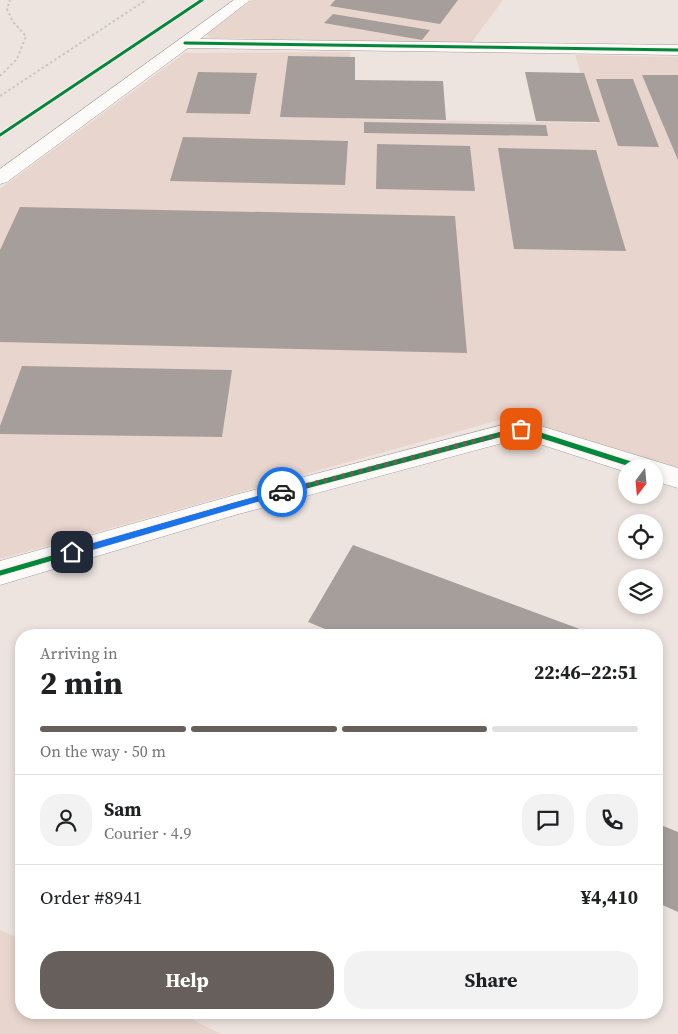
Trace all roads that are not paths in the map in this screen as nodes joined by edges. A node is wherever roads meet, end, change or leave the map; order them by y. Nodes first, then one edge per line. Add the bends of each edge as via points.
1 (243, 0) edge
2 (185, 43) junction
3 (678, 50) edge
4 (0, 178) edge
5 (618, 460) edge
6 (663, 474) edge
7 (678, 478) edge
8 (0, 574) edge

1 - 2 street
2 - 3 street
2 - 4 street
5 - 8 street via 521,429 235,504
6 - 7 street

